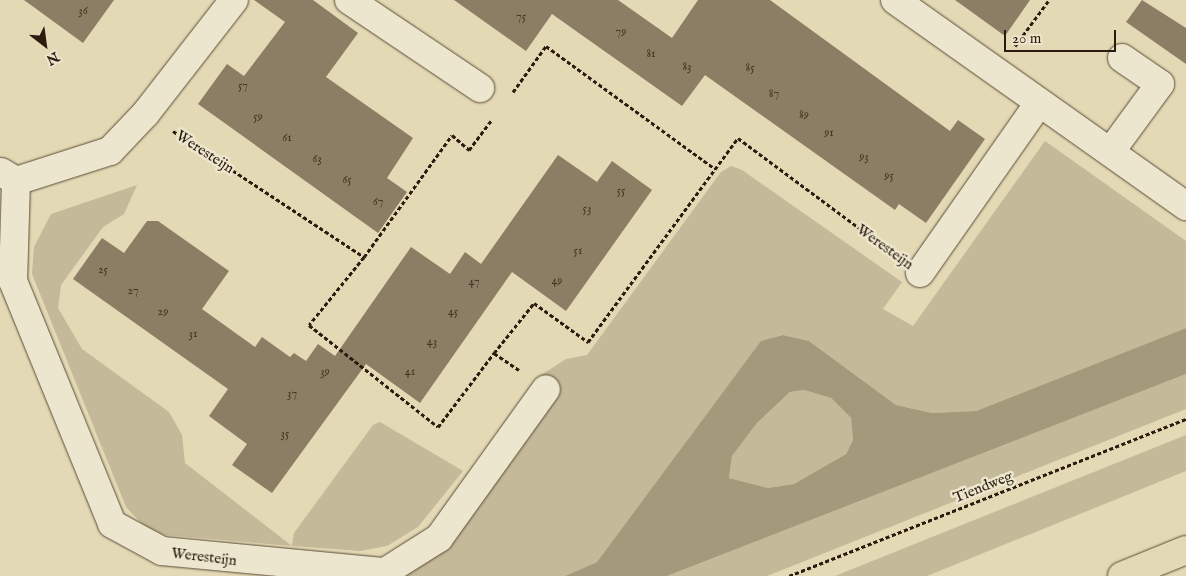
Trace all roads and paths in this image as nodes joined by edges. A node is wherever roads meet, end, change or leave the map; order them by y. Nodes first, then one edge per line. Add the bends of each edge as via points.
1 (234, 0) edge
2 (349, 0) edge
3 (895, 0) edge
4 (1049, 0) edge
5 (1122, 58) dead end
6 (995, 72) junction
7 (480, 88) joint
8 (1039, 103) junction
9 (505, 104) junction
10 (146, 114) junction
11 (1111, 151) junction
12 (715, 169) junction
13 (8, 176) edge
14 (1186, 206) edge
15 (364, 257) junction
16 (920, 273) joint
17 (494, 353) junction
18 (546, 389) joint
19 (1186, 419) edge
20 (1186, 550) edge
21 (789, 576) edge
22 (1122, 576) edge

1 - 10 street, Weresteijn
2 - 7 street
3 - 6 street
4 - 6 path
5 - 11 street via 1160,84
6 - 8 street
7 - 9 path
8 - 11 street
8 - 16 street, Weresteijn
9 - 12 path, Weresteijn via 546,46
9 - 15 path, Weresteijn via 469,150 452,135
10 - 13 street, Weresteijn via 110,151
10 - 15 path, Weresteijn
11 - 14 street
12 - 16 path, Weresteijn via 738,138
12 - 17 path, Weresteijn via 588,342 534,303
13 - 18 street, Weresteijn via 13,281 112,524 162,552 385,572 439,538
15 - 17 path, Weresteijn via 309,325 438,428
17 - 18 path
19 - 21 path, Tiendweg
20 - 22 highway

